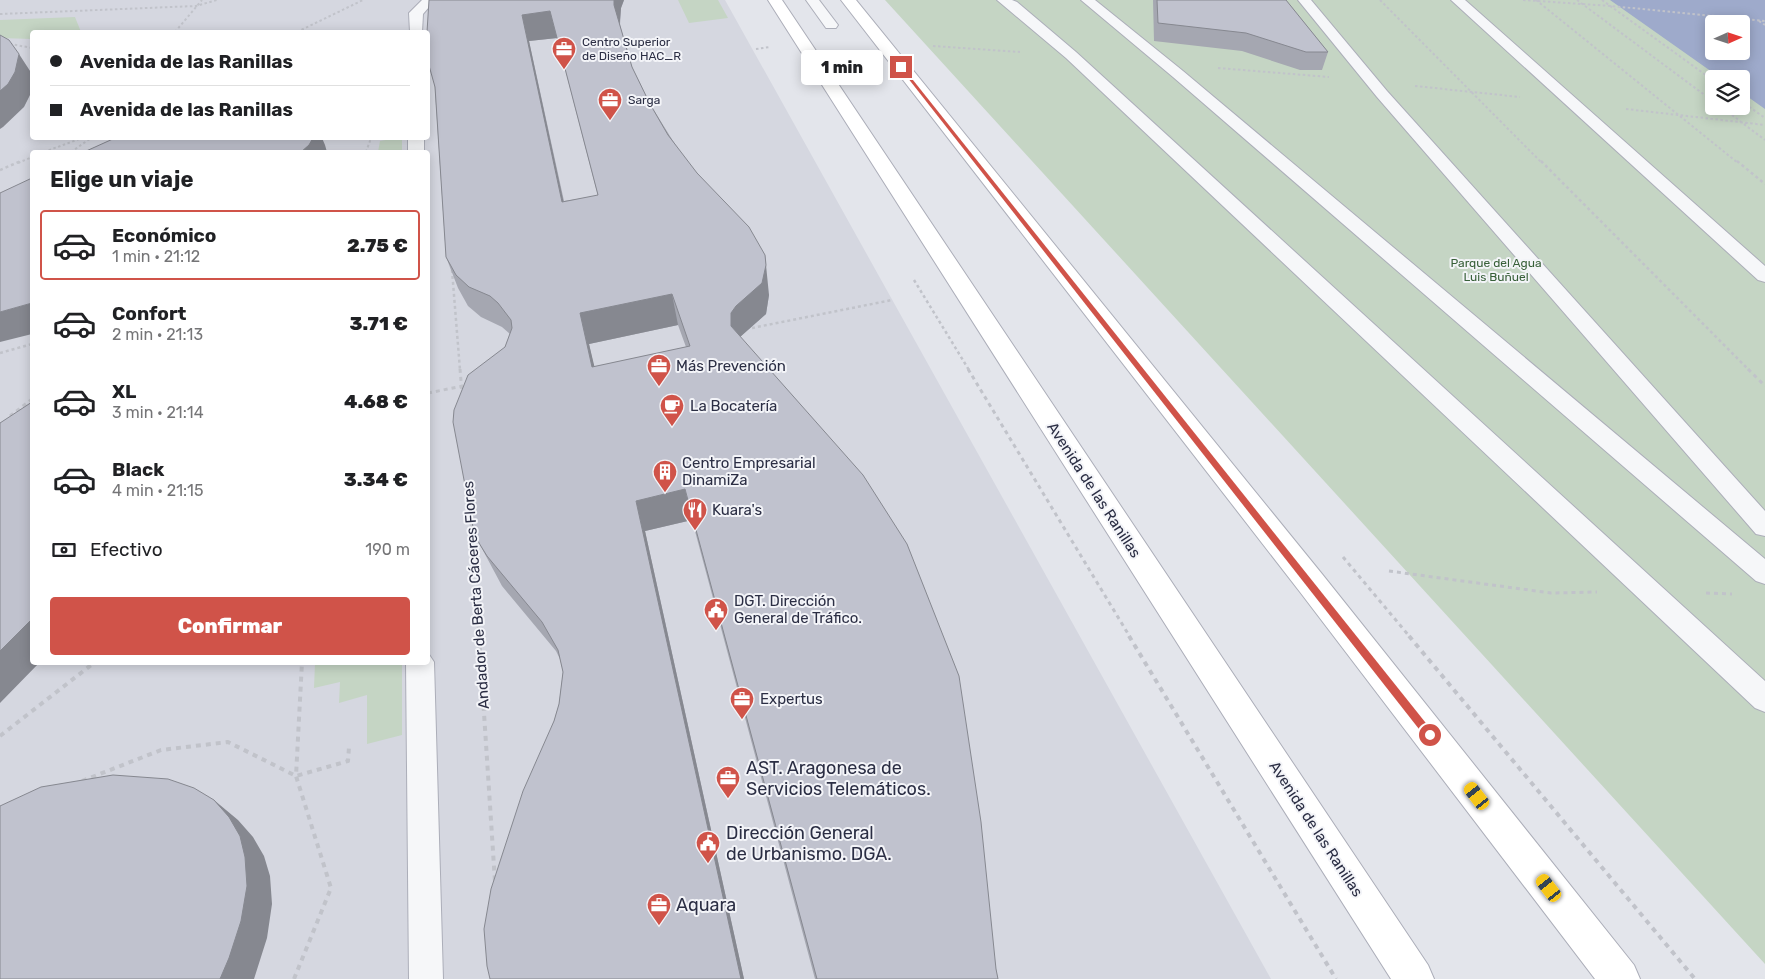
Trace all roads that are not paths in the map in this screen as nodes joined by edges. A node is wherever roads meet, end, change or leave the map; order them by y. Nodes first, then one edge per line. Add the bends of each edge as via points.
1 (428, 0) edge
2 (775, 0) edge
3 (812, 0) edge
4 (848, 0) edge
5 (1003, 0) edge
6 (1087, 0) edge
7 (1304, 0) edge
8 (1457, 0) edge
9 (830, 26) dead end
10 (416, 30) edge
11 (1765, 276) edge
12 (1765, 526) edge
13 (1765, 574) edge
14 (420, 665) edge
15 (1765, 699) edge
16 (426, 979) edge
17 (1414, 979) edge
18 (1620, 979) edge

1 - 10 lane via 416,13
2 - 17 main road, Avenida de las Ranillas
3 - 9 lane
4 - 18 main road via 1311,583
5 - 15 lane via 1071,55
6 - 13 lane
7 - 12 lane via 1382,94
8 - 11 lane
14 - 16 lane

